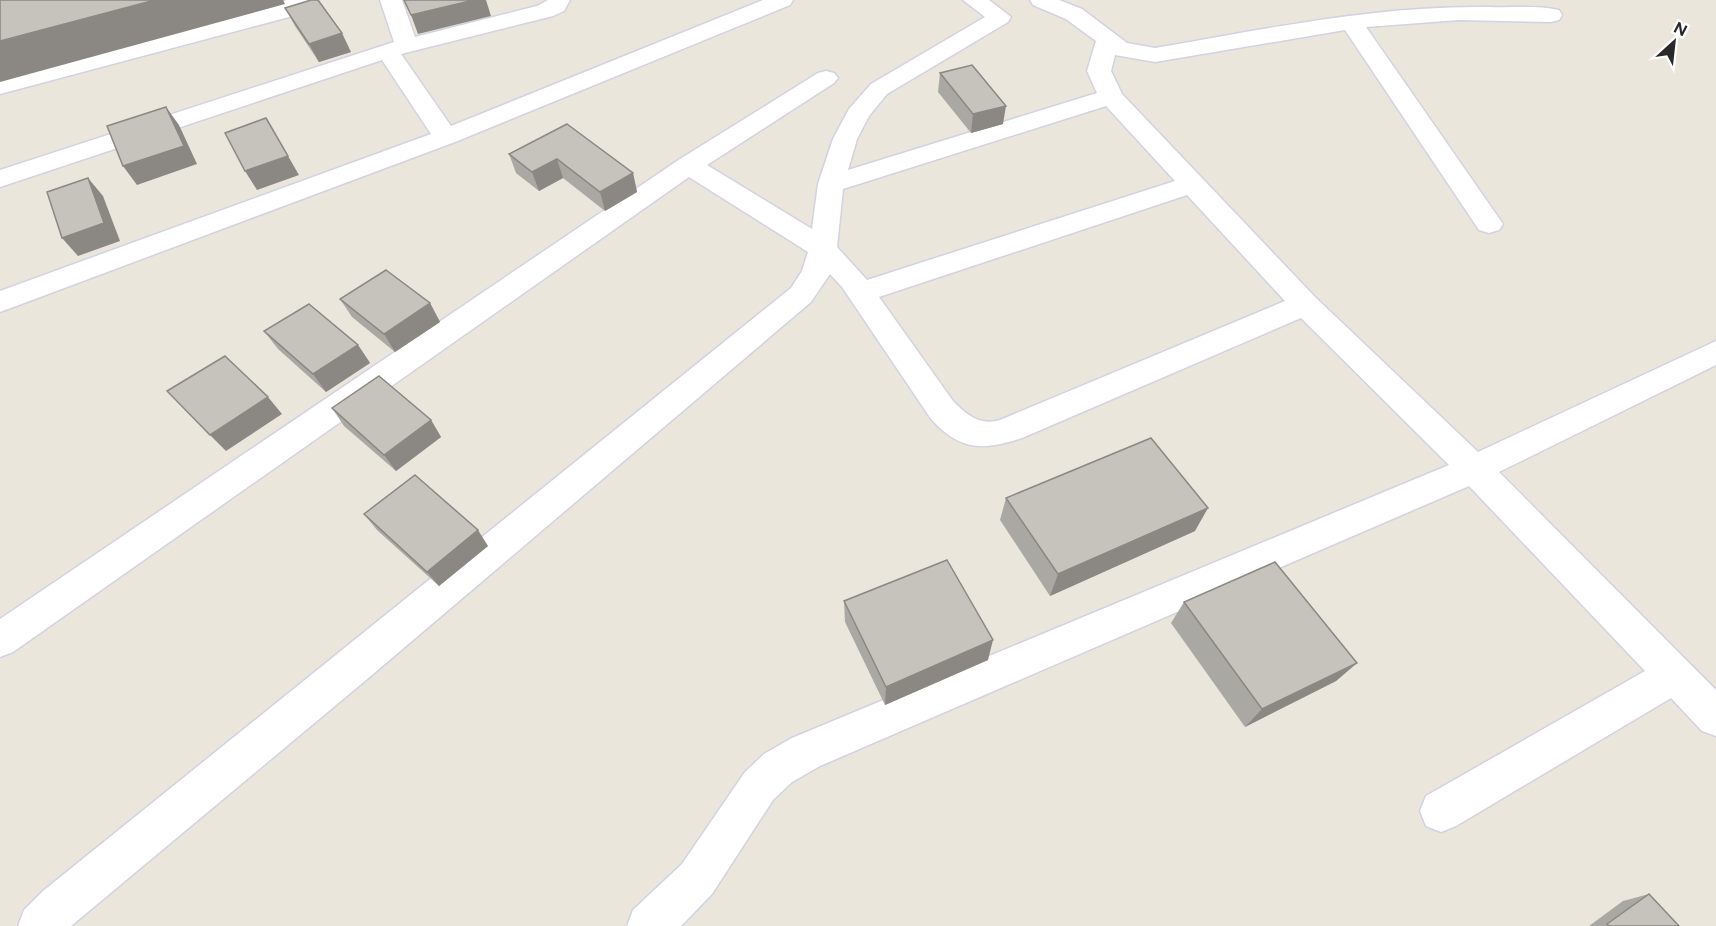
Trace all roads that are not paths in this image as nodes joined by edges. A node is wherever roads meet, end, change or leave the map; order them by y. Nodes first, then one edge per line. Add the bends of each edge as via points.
1 (301, 0) edge
2 (391, 0) edge
3 (559, 0) edge
4 (782, 0) edge
5 (1032, 0) edge
6 (1041, 0) edge
7 (987, 8) edge
8 (1551, 15) dead end
9 (1351, 22) junction
10 (1107, 41) junction
11 (397, 49) junction
12 (826, 78) dead end
13 (0, 87) edge
14 (1111, 97) junction
15 (446, 137) junction
16 (689, 165) junction
17 (0, 179) edge
18 (831, 184) junction
19 (1192, 184) junction
20 (1489, 224) dead end
21 (824, 249) junction
22 (861, 292) junction
23 (0, 302) edge
24 (1305, 304) junction
25 (1716, 352) edge
26 (1474, 469) junction
27 (0, 640) edge
28 (1674, 675) junction
29 (1716, 717) edge
30 (1441, 811) dead end
31 (54, 920) edge
32 (664, 921) edge

1 - 13 street via 281,12
2 - 11 street
3 - 11 street via 545,11
4 - 15 street
5 - 7 street
6 - 10 street via 1074,14
7 - 18 street via 879,89 853,122
8 - 9 street via 1460,13
9 - 10 street via 1169,54 1137,54
9 - 20 street
10 - 14 street via 1099,71
11 - 15 street
11 - 17 street
12 - 16 street
14 - 18 street
14 - 19 street
15 - 23 street
16 - 21 street
16 - 27 street
18 - 21 street
19 - 22 street
19 - 24 street
21 - 22 street
21 - 31 street via 816,273 801,295
22 - 24 street via 942,410 956,425 978,434 1011,429
24 - 26 street
25 - 26 street
26 - 28 street
26 - 32 street via 806,752 778,768 759,786 716,853
28 - 29 street
28 - 30 street

